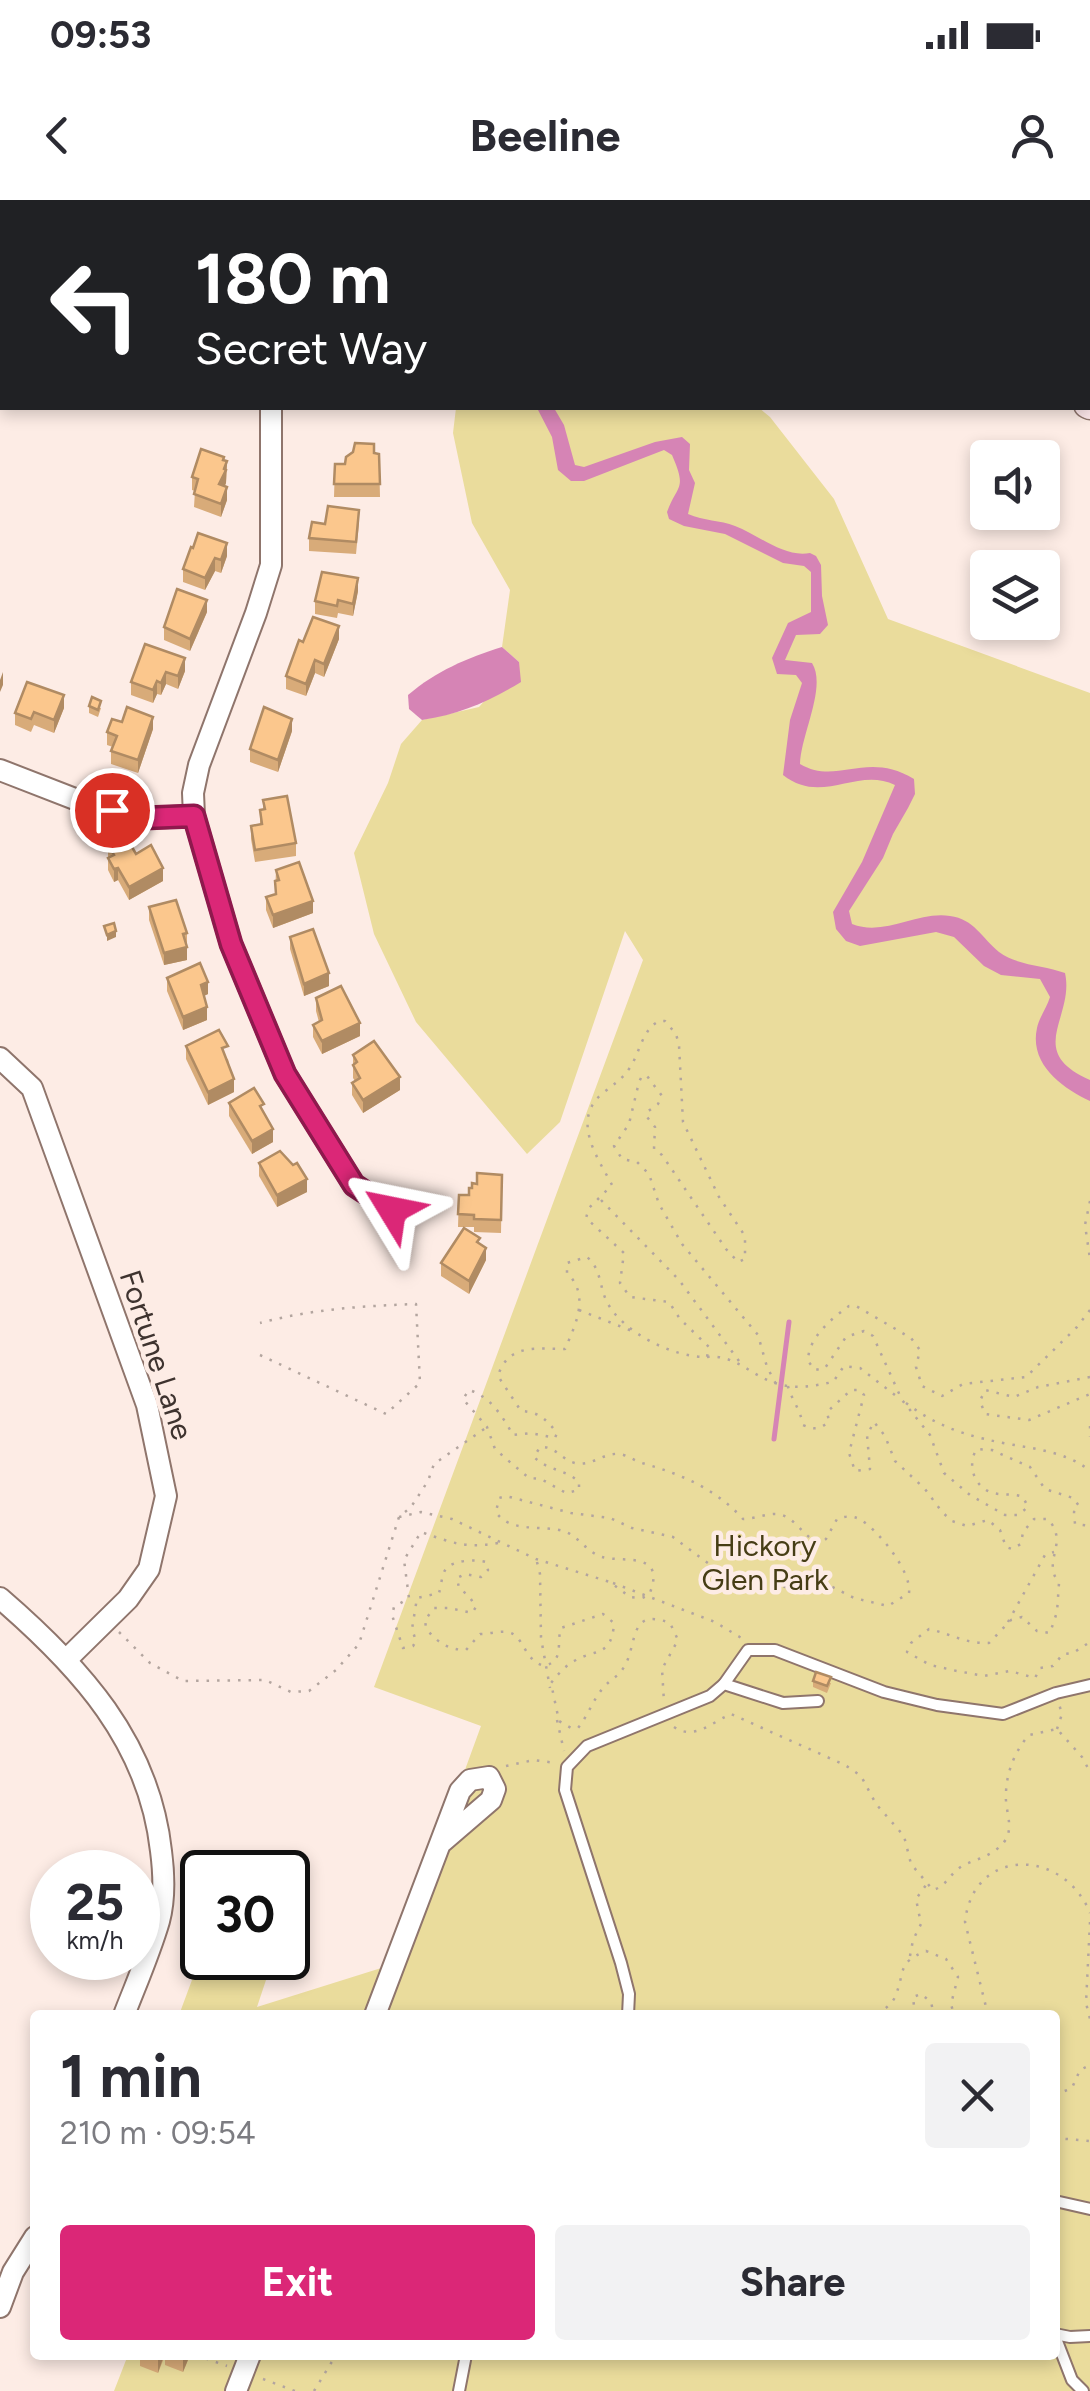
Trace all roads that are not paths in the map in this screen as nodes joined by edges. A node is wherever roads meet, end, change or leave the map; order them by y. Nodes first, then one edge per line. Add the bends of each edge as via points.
1 (271, 410) edge
2 (0, 770) edge
3 (194, 816) junction
4 (0, 1058) edge
5 (392, 1210) dead end
6 (0, 1598) edge
7 (67, 1659) junction
8 (724, 1684) junction
9 (1090, 1684) edge
10 (818, 1702) dead end
11 (490, 1777) road end
12 (126, 2010) edge
13 (376, 2010) edge
14 (628, 2010) edge
15 (1060, 2202) edge
16 (1090, 2210) edge
17 (30, 2246) edge
18 (0, 2307) edge
19 (1060, 2336) edge
20 (1090, 2336) edge
21 (1060, 2348) edge
22 (248, 2360) edge
23 (465, 2360) edge
24 (236, 2391) edge
25 (460, 2391) edge
26 (1083, 2391) edge

1 - 3 street via 271,565 199,765
2 - 3 street via 144,818
3 - 5 street via 231,944 285,1074 354,1185
4 - 7 street, Fortune Lane via 32,1088 146,1405 166,1496 150,1569
6 - 7 street
7 - 12 street via 108,1710 156,1810 163,1864 159,1919
8 - 9 lane via 748,1650 775,1650 884,1692 1003,1714
8 - 10 lane via 783,1703
8 - 14 lane via 710,1696 587,1746 567,1767 565,1790 621,1963
11 - 13 street via 491,1800 441,1843
15 - 16 lane
17 - 18 street
19 - 20 lane
21 - 26 lane
22 - 24 street
23 - 25 lane

